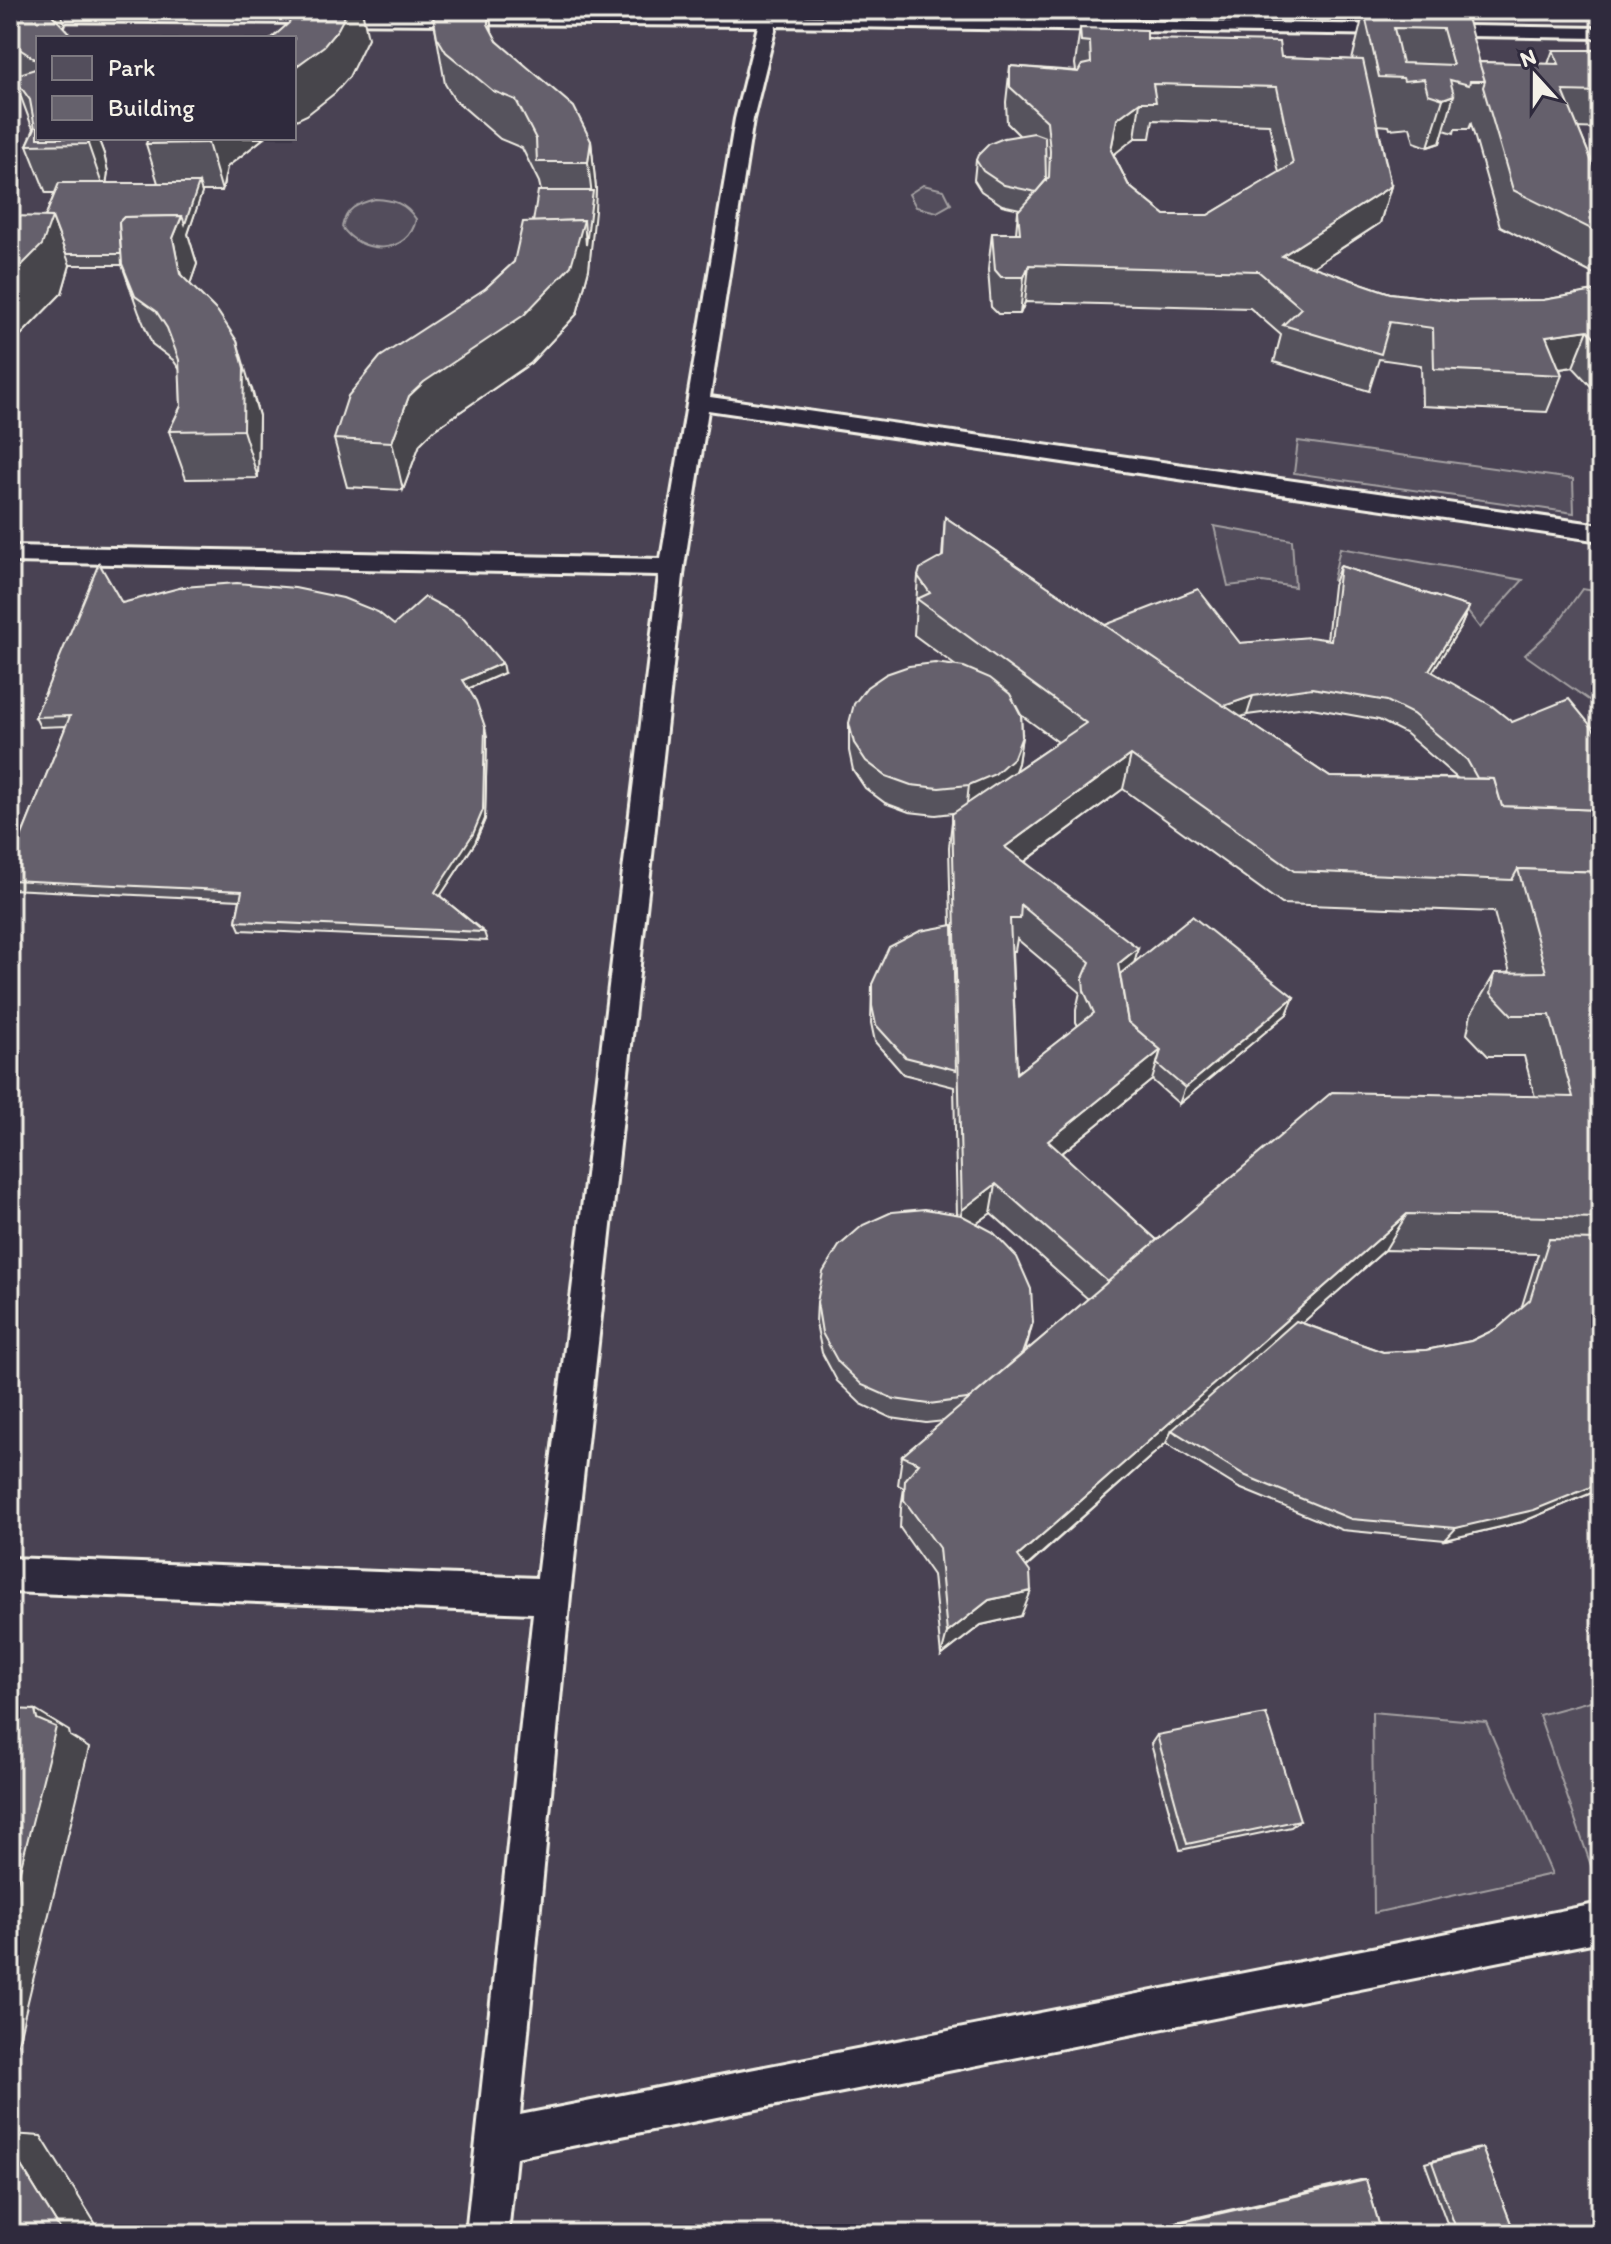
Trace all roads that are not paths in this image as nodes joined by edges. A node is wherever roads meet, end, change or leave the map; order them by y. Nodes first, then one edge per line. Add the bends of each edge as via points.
1 (367, 13) edge
2 (772, 15) edge
3 (10, 16) edge
4 (1601, 33) edge
5 (699, 402) junction
6 (1601, 533) edge
7 (10, 554) edge
8 (672, 567) junction
9 (10, 1575) edge
10 (552, 1596) junction
11 (1601, 1922) edge
12 (496, 2140) junction
13 (487, 2234) edge

1 - 2 lane
1 - 3 lane
2 - 4 lane
2 - 5 lane via 744,119
5 - 6 lane
5 - 8 lane
7 - 8 lane
8 - 10 lane
9 - 10 lane
10 - 12 lane
11 - 12 lane
12 - 13 lane

